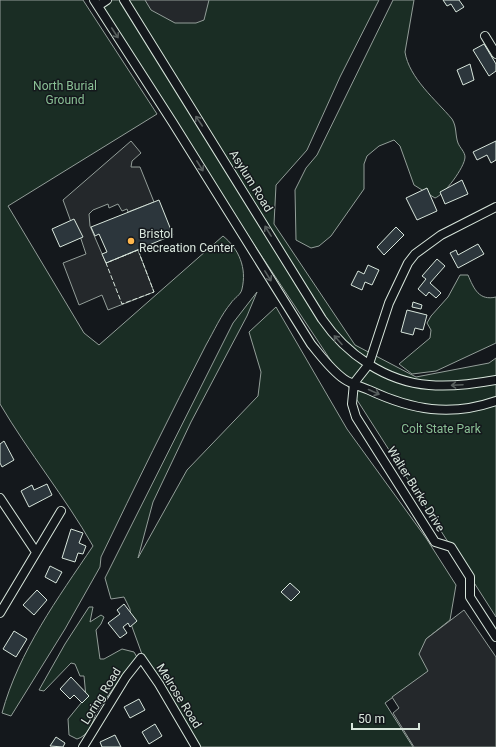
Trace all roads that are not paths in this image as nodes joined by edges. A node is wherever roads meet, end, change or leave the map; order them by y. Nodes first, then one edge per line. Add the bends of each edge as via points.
1 (107, 0) edge
2 (124, 0) edge
3 (96, 3) edge
4 (485, 36) dead end
5 (496, 54) edge
6 (496, 207) edge
7 (368, 364) junction
8 (496, 380) edge
9 (354, 383) junction
10 (496, 401) edge
11 (0, 498) edge
12 (61, 511) dead end
13 (36, 552) junction
14 (0, 613) edge
15 (496, 637) edge
16 (141, 658) joint
17 (83, 747) edge
18 (196, 747) edge

1 - 3 street
7 -> 2 street, Asylum Road via 347,349 329,329
3 -> 9 street via 311,344 345,380
4 - 5 street
6 - 7 street via 441,235 415,254 392,297
8 -> 7 street via 427,385 396,378
7 - 9 street
9 -> 10 street via 398,402 424,409 453,410
9 - 15 street, Walter Burke Drive via 352,404 356,417 435,542 451,547 470,577 470,597
11 - 13 street
12 - 13 street
13 - 14 street
16 - 17 street, Loring Road via 126,677
16 - 18 street, Melrose Road

